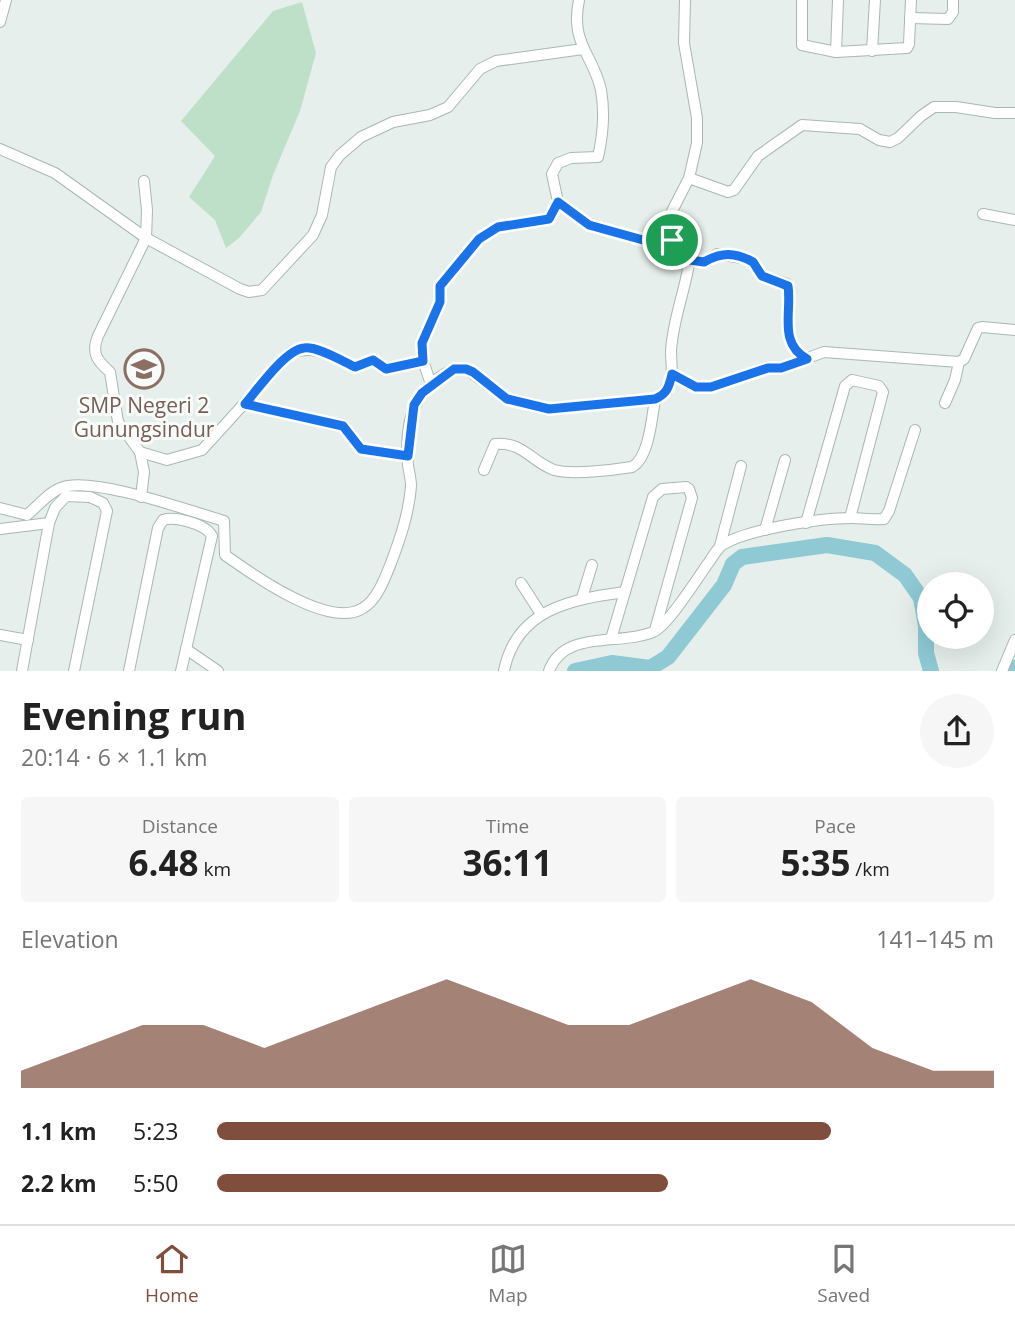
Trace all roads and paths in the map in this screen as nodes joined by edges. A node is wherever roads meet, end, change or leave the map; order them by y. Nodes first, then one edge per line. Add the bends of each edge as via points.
1 (6, 0) edge
2 (579, 0) edge
3 (685, 0) edge
4 (802, 0) edge
5 (838, 0) edge
6 (875, 0) edge
7 (911, 0) edge
8 (953, 0) edge
9 (910, 18) junction
10 (0, 22) edge
11 (583, 49) junction
12 (872, 51) junction
13 (836, 52) junction
14 (1015, 113) edge
15 (0, 149) edge
16 (689, 178) junction
17 (144, 181) dead end
18 (558, 202) junction
19 (983, 214) dead end
20 (1015, 220) edge
21 (146, 238) junction
22 (672, 240) junction
23 (690, 260) junction
24 (1015, 330) edge
25 (807, 359) junction
26 (423, 361) junction
27 (959, 362) junction
28 (672, 374) junction
29 (431, 384) junction
30 (655, 399) junction
31 (945, 403) dead end
32 (245, 404) junction
33 (915, 430) dead end
34 (140, 452) junction
35 (408, 456) junction
36 (785, 460) dead end
37 (741, 466) dead end
38 (484, 470) dead end
39 (141, 497) junction
40 (0, 508) edge
41 (850, 518) junction
42 (49, 523) junction
43 (806, 523) junction
44 (765, 530) junction
45 (0, 531) edge
46 (720, 546) junction
47 (592, 565) dead end
48 (521, 583) dead end
49 (625, 592) junction
50 (582, 598) junction
51 (541, 614) junction
52 (654, 632) junction
53 (0, 635) edge
54 (611, 639) junction
55 (28, 640) junction
56 (1015, 640) edge
57 (186, 649) junction
58 (22, 671) edge
59 (74, 671) edge
60 (129, 671) edge
61 (181, 671) edge
62 (218, 671) edge
63 (503, 671) edge
64 (549, 671) edge
65 (1002, 671) edge

1 - 10 street
2 - 11 street via 576,23
3 - 16 street via 684,43 697,131
4 - 13 street via 802,45
5 - 13 street
6 - 12 street
7 - 9 street
8 - 9 street via 948,19
9 - 12 street via 907,48
11 - 18 street via 600,89 604,132 598,157 558,163 552,174
11 - 21 street via 495,61 480,69 448,107 393,122 361,137 331,167 322,215 313,235 262,289 240,289
12 - 13 street
14 - 16 street via 934,107 890,142 860,129 802,125 758,156 734,190
15 - 21 street via 55,173
16 - 22 street via 668,219 666,230
17 - 21 street
18 - 22 street via 589,225 661,245
18 - 26 street via 549,219 498,227 479,239 440,286 440,302 422,343
19 - 20 street
21 - 34 street via 94,350 110,372 118,422
22 - 23 street
23 - 25 street via 704,262 717,254 748,259 762,276 787,284 789,339
23 - 28 street via 677,307
24 - 27 street via 978,328
25 - 27 street via 824,352
25 - 28 street via 711,387 696,387
26 - 29 street
26 - 32 street via 386,369 373,360 355,367 305,347 290,353
27 - 31 street
28 - 30 street via 664,395
29 - 30 street via 459,368 473,372 507,399 549,409
29 - 35 street via 414,405
30 - 38 street via 643,453 632,467 555,470 510,443 495,444
32 - 34 street via 202,450 167,460
32 - 35 street via 343,426 361,449
33 - 41 street via 886,517
34 - 39 street via 144,472
35 - 39 street via 411,483 402,533 386,576 360,611 331,612 298,601 225,555 224,521
36 - 44 street
37 - 46 street
39 - 40 street via 83,484 60,488 27,515
41 - 43 street
41 - 43 street via 883,392 879,386 854,380 845,386
42 - 45 street
42 - 55 street
42 - 59 street via 66,496 90,497 107,508
43 - 44 street
44 - 46 street
46 - 52 street
47 - 50 street
48 - 51 street
49 - 50 street
49 - 52 street via 655,494 662,489 688,488 692,498
49 - 54 street
50 - 51 street
51 - 63 street via 518,635
52 - 54 street
53 - 55 street
54 - 64 street via 569,648 552,662
55 - 58 street
56 - 65 street
57 - 60 street via 212,536 208,530 169,518 158,528
57 - 61 street
57 - 62 street

